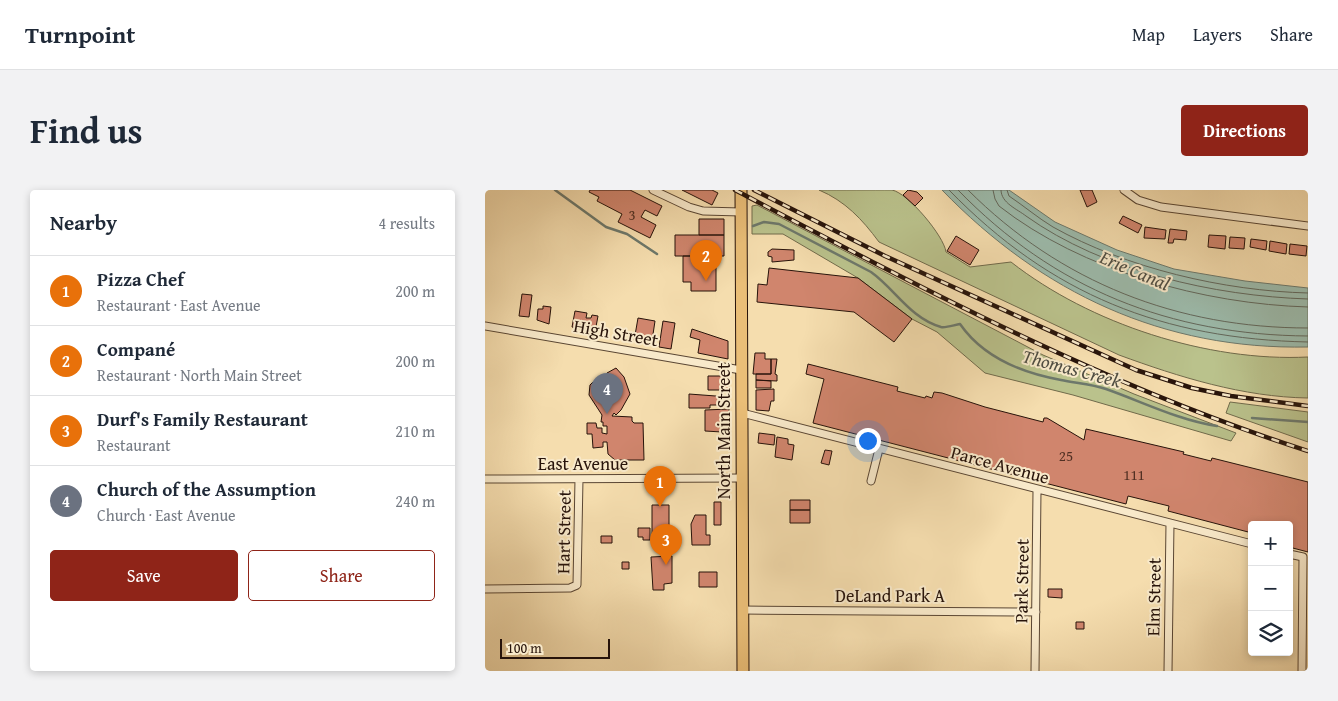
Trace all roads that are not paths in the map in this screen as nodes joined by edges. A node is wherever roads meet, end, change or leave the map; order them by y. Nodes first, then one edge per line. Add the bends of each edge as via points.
1 (653, 190) edge
2 (741, 190) edge
3 (1124, 190) edge
4 (741, 212) junction
5 (1308, 226) edge
6 (485, 326) edge
7 (741, 370) junction
8 (742, 414) junction
9 (879, 449) junction
10 (742, 478) junction
11 (579, 479) junction
12 (485, 480) edge
13 (871, 481) dead end
14 (1037, 490) junction
15 (1170, 523) junction
16 (1248, 543) edge
17 (1293, 555) edge
18 (485, 589) edge
19 (743, 610) junction
20 (1036, 612) junction
21 (743, 671) edge
22 (1035, 671) edge
23 (1168, 671) edge
24 (1302, 671) edge

1 - 4 street via 703,211
2 - 4 main road, North Main Street
3 - 5 street via 1138,200 1161,207
4 - 7 main road, North Main Street
6 - 7 street, High Street
7 - 8 main road, North Main Street
8 - 9 street, Parce Avenue
8 - 10 main road, North Main Street
9 - 13 street
9 - 14 street, Parce Avenue
10 - 11 street, East Avenue
10 - 19 main road, North Main Street
11 - 12 street, East Avenue
11 - 18 street, Hart Street via 577,585 570,588
14 - 15 street, Parce Avenue
14 - 20 street, Park Street
15 - 16 street, Parce Avenue
15 - 23 street, Elm Street
17 - 24 street via 1303,558
19 - 20 street, DeLand Park A
19 - 21 main road, North Main Street
20 - 22 street, Park Street

